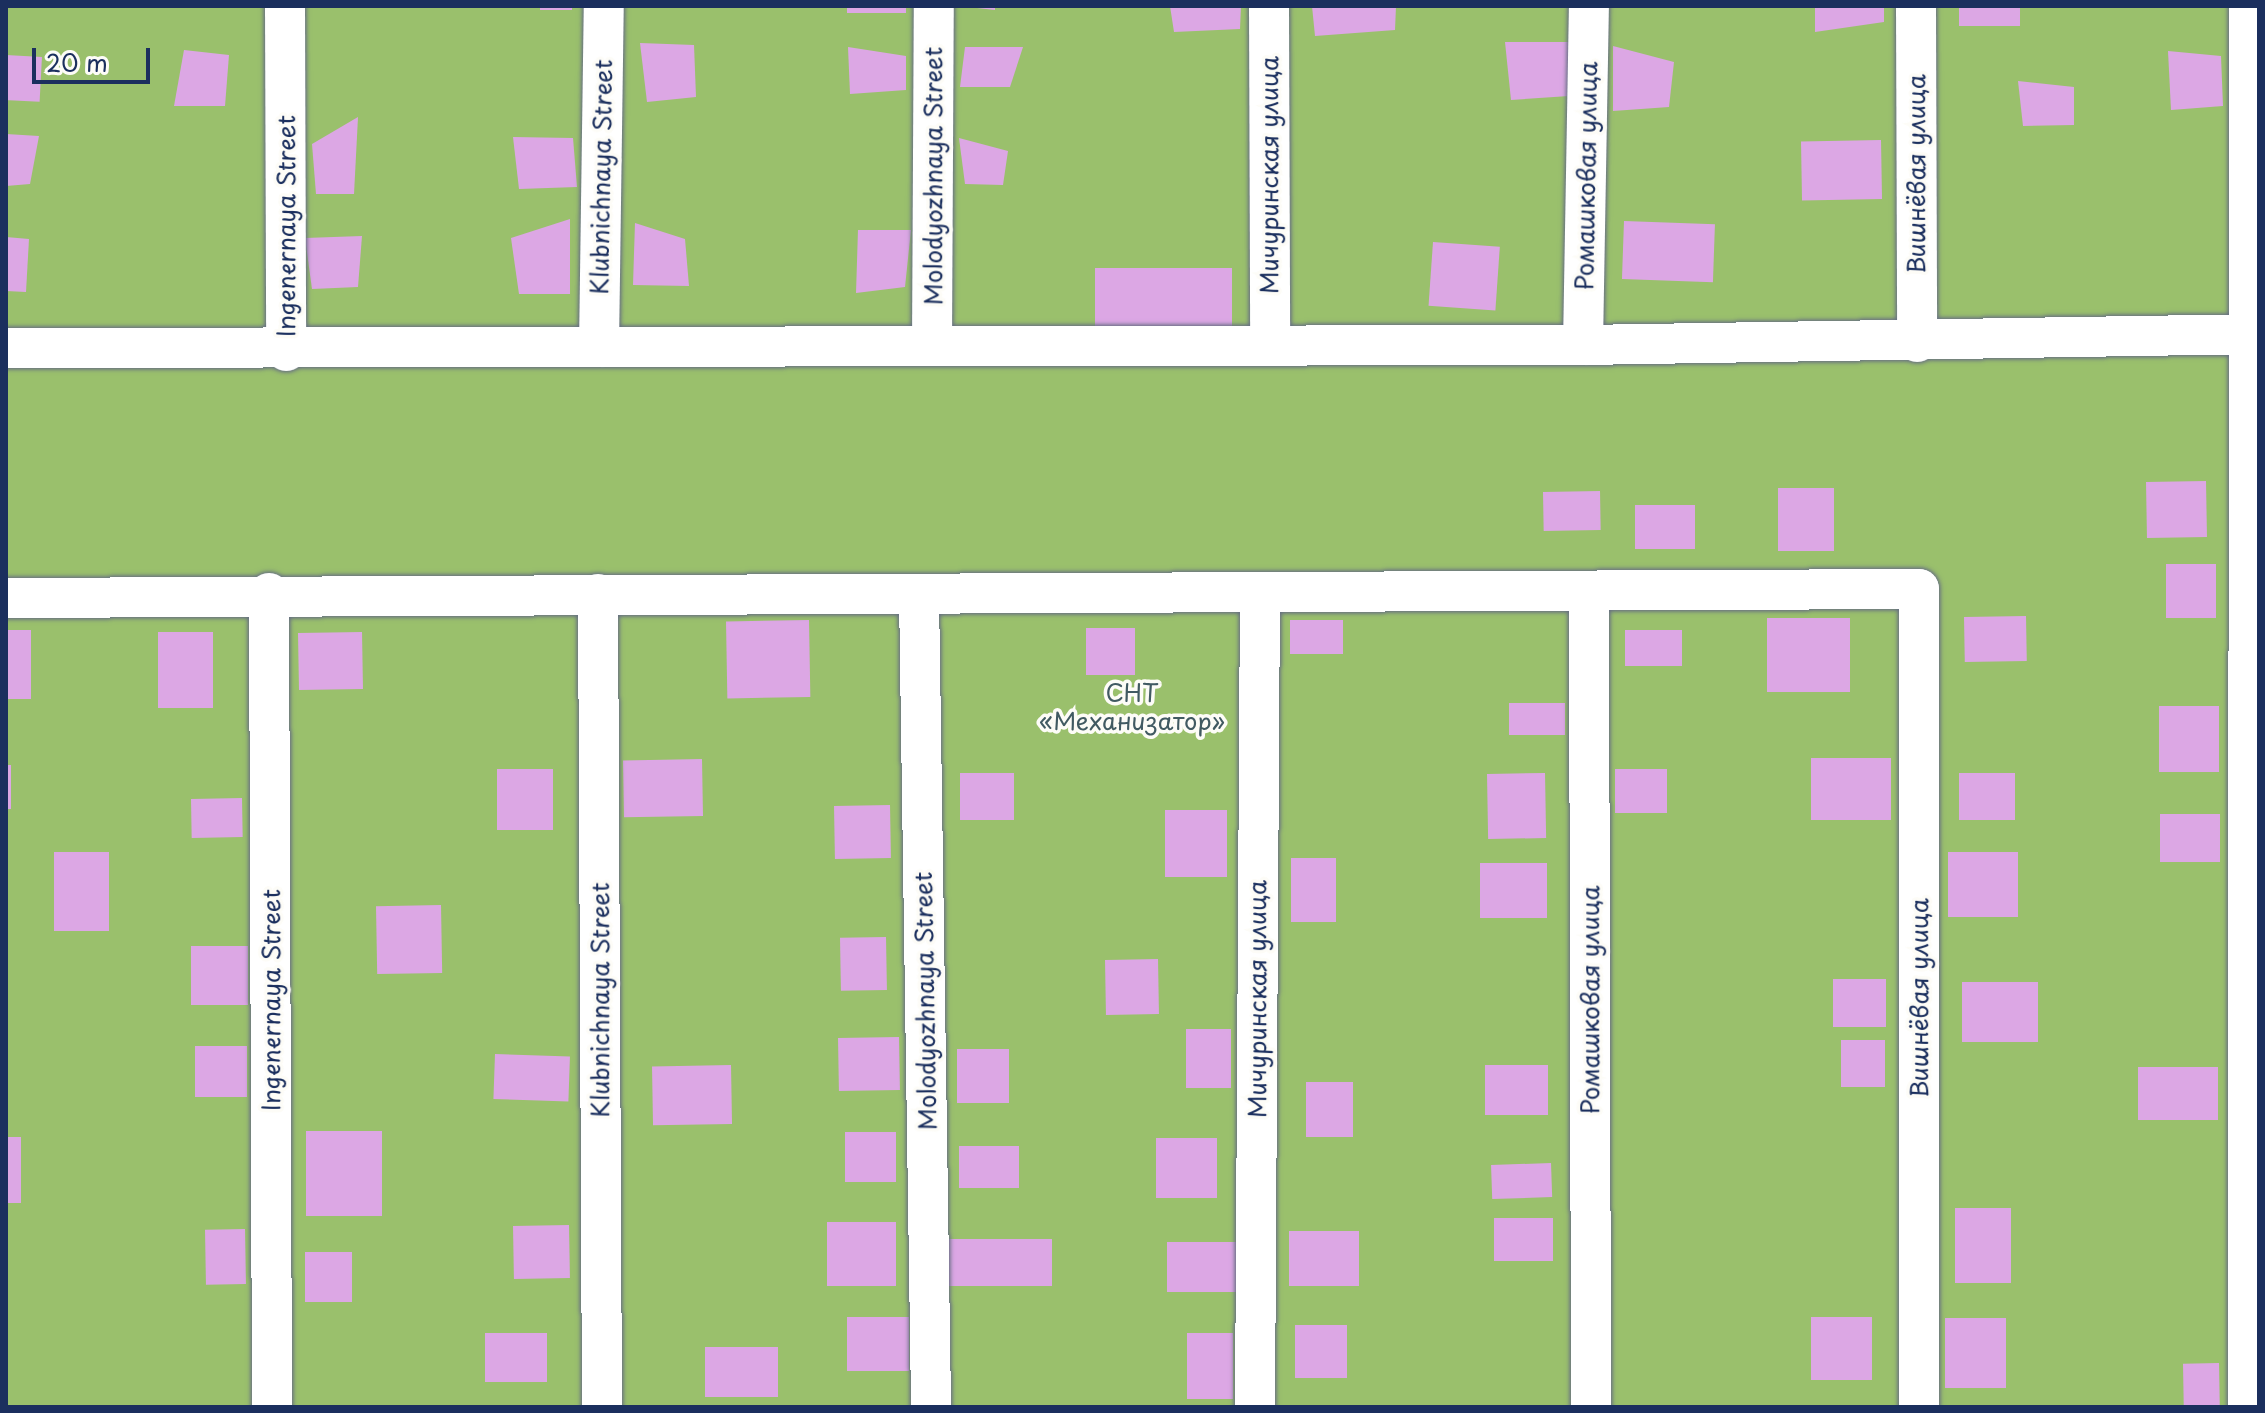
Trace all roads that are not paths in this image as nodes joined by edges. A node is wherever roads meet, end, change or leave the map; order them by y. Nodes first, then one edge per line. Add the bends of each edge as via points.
1 (285, 6) edge
2 (604, 6) edge
3 (934, 6) edge
4 (1269, 6) edge
5 (1589, 6) edge
6 (1916, 6) edge
7 (2249, 6) edge
8 (2254, 334) edge
9 (1917, 342) junction
10 (1270, 345) junction
11 (1583, 345) junction
12 (932, 346) junction
13 (599, 347) junction
14 (6, 348) edge
15 (286, 351) junction
16 (1260, 592) junction
17 (1589, 592) junction
18 (269, 593) junction
19 (598, 594) junction
20 (919, 594) junction
21 (6, 598) edge
22 (272, 1407) edge
23 (602, 1407) edge
24 (931, 1407) edge
25 (1255, 1407) edge
26 (1591, 1407) edge
27 (1919, 1407) edge
28 (2248, 1407) edge

1 - 15 street, Ingenernaya Street
2 - 13 street, Klubnichnaya Street
3 - 12 street, Molodyozhnaya Street
4 - 10 street, Мичуринская улица
5 - 11 street, Ромашковая улица
6 - 9 street, Вишнёвая улица
7 - 8 street
8 - 9 street
8 - 28 street
9 - 11 street
10 - 11 street
10 - 12 street
12 - 13 street
13 - 15 street
14 - 15 street
16 - 17 street
16 - 20 street
16 - 25 street, Мичуринская улица
17 - 26 street, Ромашковая улица
17 - 27 street, Вишнёвая улица via 1919,589
18 - 19 street
18 - 21 street
18 - 22 street, Ingenernaya Street
19 - 20 street
19 - 23 street, Klubnichnaya Street
20 - 24 street, Molodyozhnaya Street

